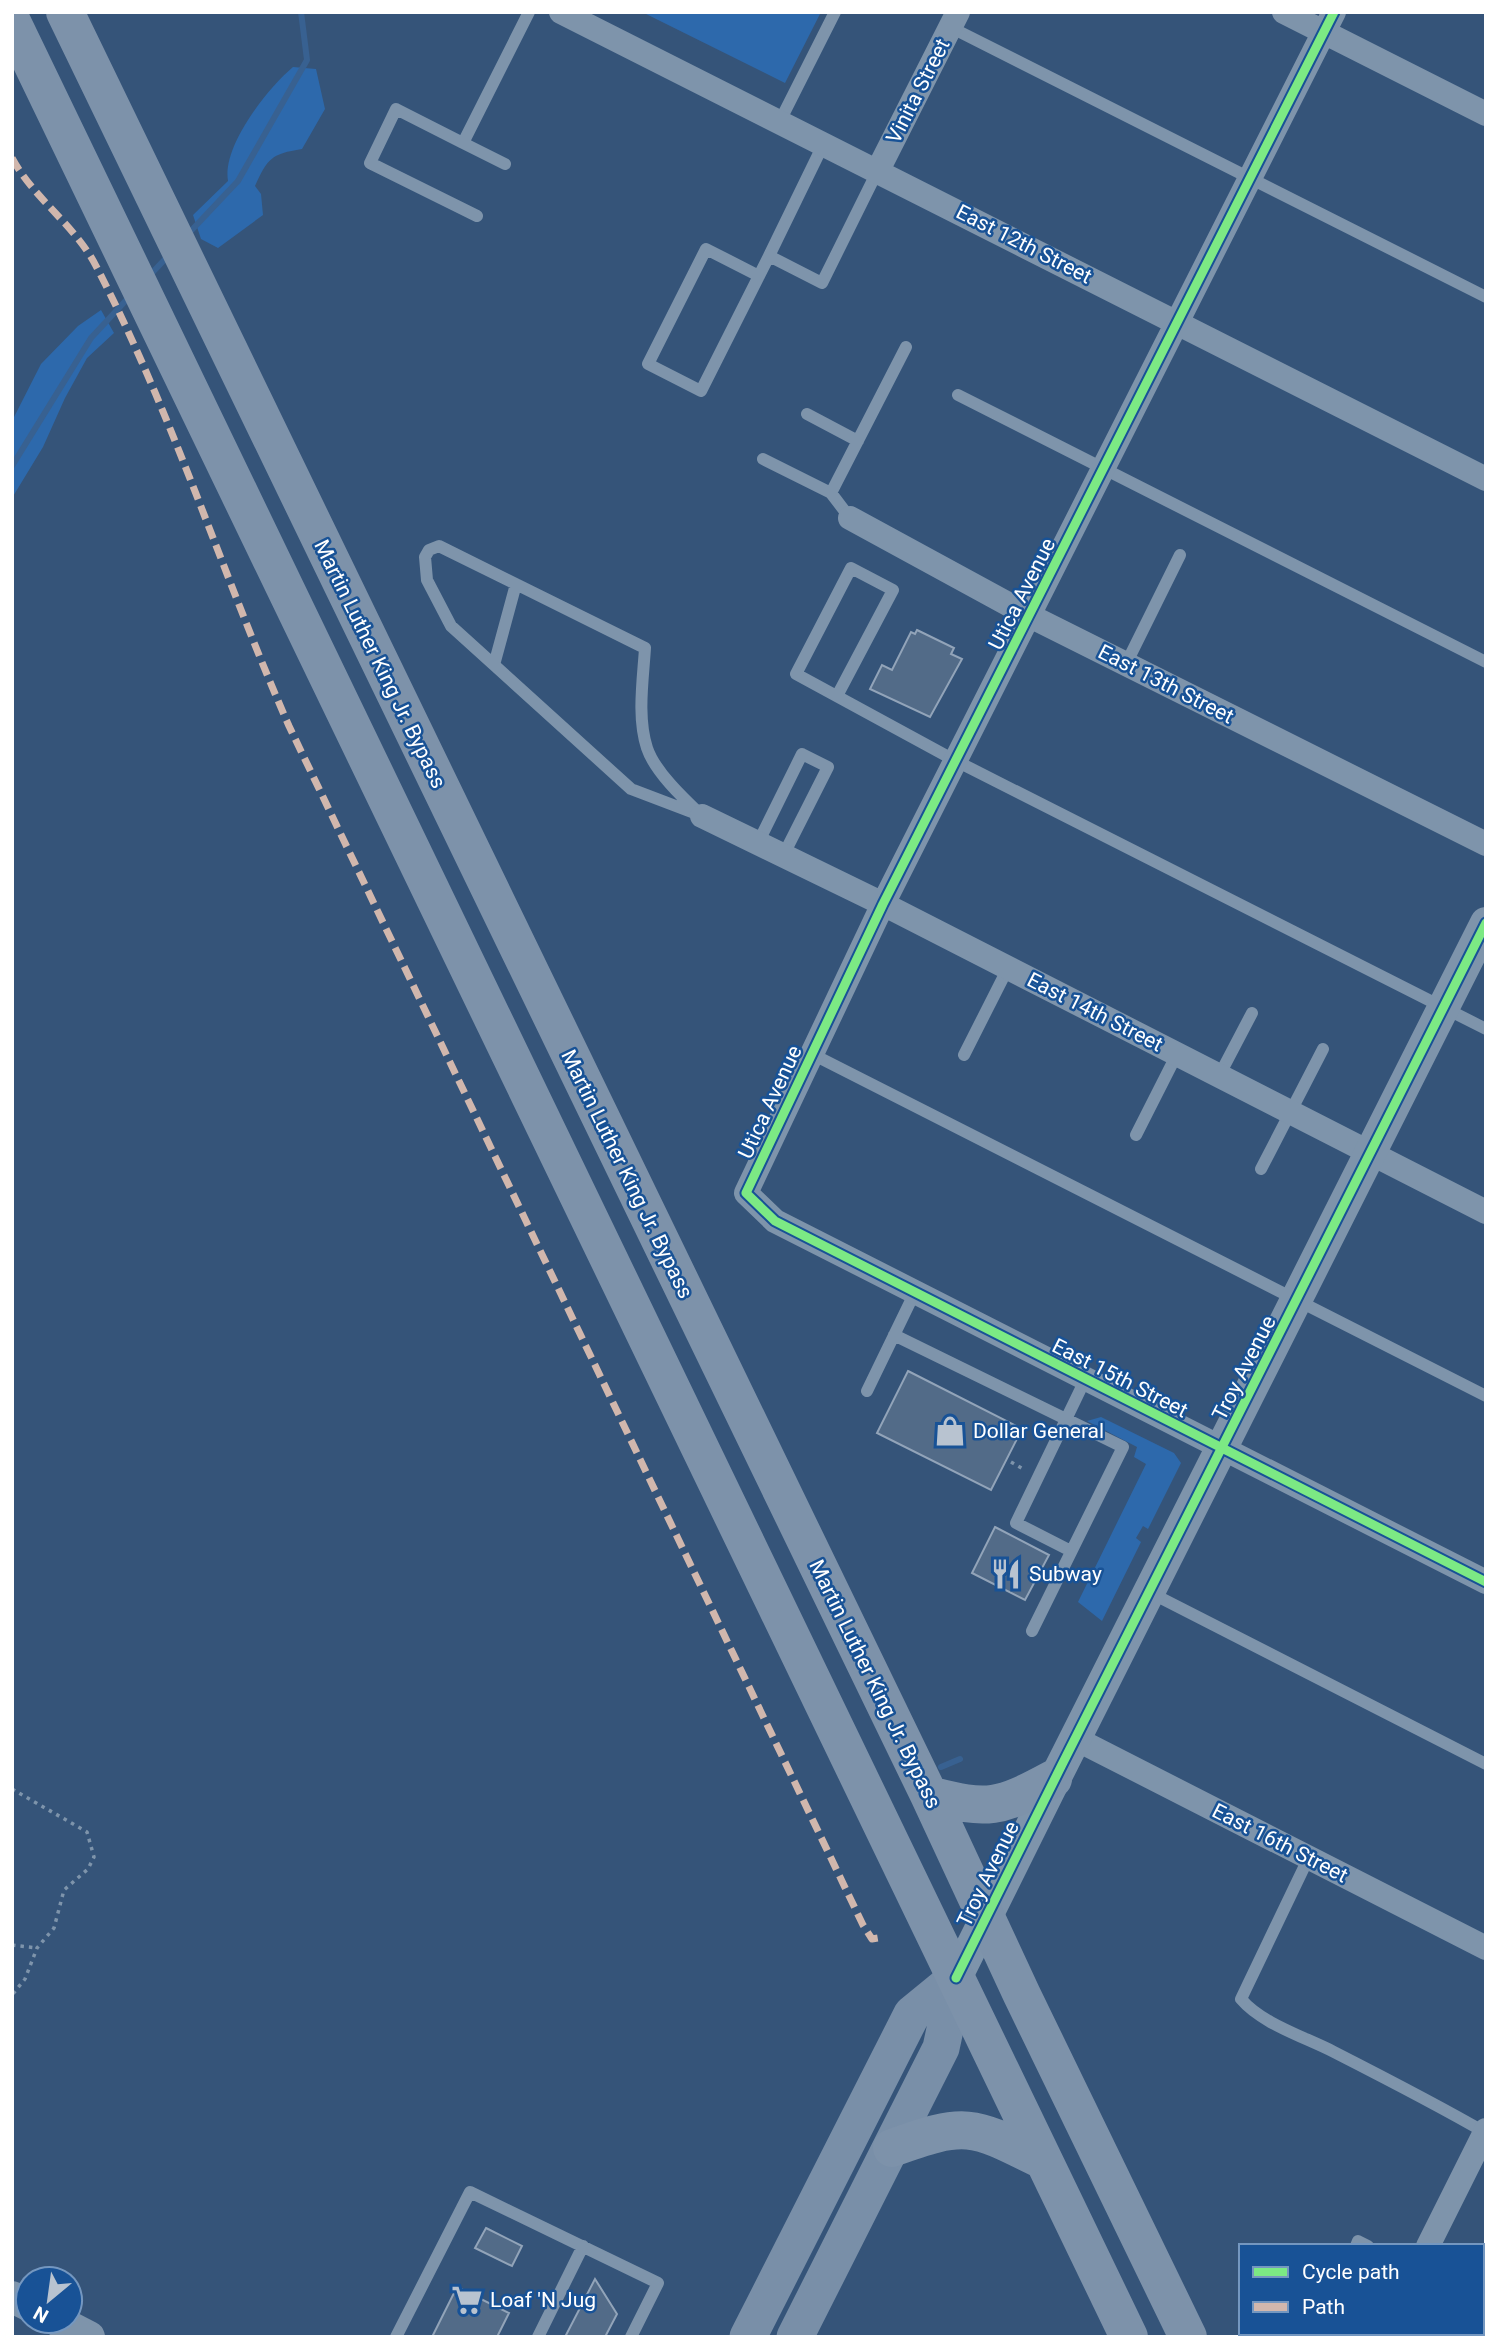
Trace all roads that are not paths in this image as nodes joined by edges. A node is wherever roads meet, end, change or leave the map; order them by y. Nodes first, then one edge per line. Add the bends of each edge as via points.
1 (65, 12) edge
2 (529, 12) edge
3 (561, 12) edge
4 (835, 12) edge
5 (1284, 12) edge
6 (954, 20) edge
7 (12, 22) edge
8 (1328, 22) edge
9 (1486, 114) edge
10 (780, 121) junction
11 (463, 143) junction
12 (824, 143) junction
13 (505, 164) dead end
14 (878, 170) junction
15 (1250, 178) junction
16 (477, 216) dead end
17 (769, 256) junction
18 (759, 276) junction
19 (1486, 297) edge
20 (1179, 322) junction
21 (906, 347) dead end
22 (958, 395) dead end
23 (807, 414) dead end
24 (858, 441) junction
25 (764, 459) dead end
26 (1105, 468) junction
27 (1486, 479) edge
28 (831, 493) junction
29 (850, 518) joint
30 (1180, 555) dead end
31 (516, 584) junction
32 (1030, 615) junction
33 (1486, 662) edge
34 (1126, 664) junction
35 (494, 665) junction
36 (838, 696) junction
37 (956, 761) junction
38 (702, 816) junction
39 (758, 843) junction
40 (1486, 844) edge
41 (783, 856) junction
42 (883, 904) junction
43 (1486, 923) edge
44 (1008, 968) junction
45 (1443, 1007) junction
46 (1252, 1013) dead end
47 (1486, 1029) edge
48 (1323, 1049) dead end
49 (812, 1054) junction
50 (1177, 1054) junction
51 (964, 1055) dead end
52 (1219, 1076) junction
53 (1290, 1112) junction
54 (1136, 1135) dead end
55 (1371, 1153) junction
56 (1261, 1169) dead end
57 (746, 1193) joint
58 (1486, 1212) edge
59 (915, 1293) junction
60 (1297, 1301) junction
61 (894, 1335) junction
62 (1085, 1380) junction
63 (867, 1391) dead end
64 (1486, 1396) edge
65 (1066, 1419) junction
66 (1222, 1450) junction
67 (1071, 1551) junction
68 (1486, 1582) edge
69 (1147, 1591) junction
70 (1032, 1631) dead end
71 (1074, 1738) junction
72 (1486, 1764) edge
73 (1053, 1779) junction
74 (929, 1795) junction
75 (1308, 1857) junction
76 (986, 1917) junction
77 (1486, 1948) edge
78 (956, 1978) junction
79 (1485, 2132) edge
80 (892, 2148) junction
81 (1044, 2161) junction
82 (1429, 2244) edge
83 (583, 2246) junction
84 (396, 2337) edge
85 (538, 2337) edge
86 (631, 2337) edge
87 (748, 2337) edge
88 (795, 2337) edge
89 (1129, 2337) edge
90 (1188, 2337) edge

1 - 74 highway, Martin Luther King Jr. Bypass
2 - 11 lane
3 - 10 street, East 12th Street
4 - 10 lane
5 - 8 street
6 - 14 street, Vinita Street
6 - 15 lane
7 - 78 highway
8 - 9 street
8 - 15 street, Utica Avenue
10 - 12 street, East 12th Street
11 - 13 lane
11 - 16 lane via 396,109 370,163
12 - 14 street, East 12th Street
12 - 17 lane
14 - 17 lane via 822,284
14 - 20 street, East 12th Street
15 - 19 lane
15 - 20 street, Utica Avenue
17 - 18 lane
18 - 18 lane via 701,391 648,364 706,249
20 - 26 street, Utica Avenue
20 - 27 street, East 12th Street
21 - 24 lane
22 - 26 lane
23 - 24 lane
24 - 28 lane
25 - 28 lane
26 - 32 street, Utica Avenue
26 - 33 lane
28 - 29 lane
29 - 32 street, East 13th Street
30 - 34 lane
31 - 35 lane
31 - 35 lane via 439,546 425,557 427,580 451,626
31 - 38 lane via 645,649 641,696 647,749 676,791
32 - 34 street, East 13th Street
32 - 37 street, Utica Avenue
34 - 40 street, East 13th Street
35 - 38 lane via 631,789
36 - 36 lane via 893,590 851,568 796,674
36 - 37 lane
37 - 42 street, Utica Avenue
37 - 45 lane
38 - 39 street, East 14th Street
39 - 41 street, East 14th Street
39 - 41 lane via 802,754 828,767
41 - 42 street, East 14th Street
42 - 44 street, East 14th Street
42 - 49 street, Utica Avenue
43 - 45 street, Troy Avenue
44 - 50 street, East 14th Street
44 - 51 lane
45 - 47 lane
45 - 55 street, Troy Avenue
46 - 52 lane
48 - 53 lane
49 - 57 street, Utica Avenue
49 - 60 lane
50 - 52 street, East 14th Street
50 - 54 lane
52 - 53 street, East 14th Street
53 - 55 street, East 14th Street
53 - 56 lane
55 - 58 street, East 14th Street
55 - 60 street, Troy Avenue
57 - 59 street, East 15th Street via 775,1221
59 - 61 lane
59 - 62 street, East 15th Street
60 - 64 lane
60 - 66 street, Troy Avenue
61 - 63 lane
61 - 65 lane
62 - 65 lane
62 - 66 street, East 15th Street
65 - 67 lane via 1016,1523
65 - 67 lane via 1123,1447
66 - 68 street, East 15th Street
66 - 69 street, Troy Avenue
67 - 70 lane
69 - 71 street, Troy Avenue
69 - 72 lane
71 - 73 street, Troy Avenue
71 - 75 street, East 16th Street
73 - 74 highway via 1009,1803 981,1807
73 - 76 street, Troy Avenue
74 - 76 highway, Martin Luther King Jr. Bypass
75 - 77 street, East 16th Street
75 - 79 lane via 1241,1999 1280,2025
76 - 78 street, Troy Avenue
76 - 90 highway, Martin Luther King Jr. Bypass
78 - 80 main road, Troy Avenue via 941,2048
78 - 81 highway
78 - 87 main road, Troy Avenue via 912,2014
79 - 82 street
80 - 81 highway via 933,2133 962,2129 988,2133
80 - 88 main road, Troy Avenue
81 - 89 highway
83 - 84 lane via 470,2192
83 - 85 lane
83 - 86 lane via 658,2283

